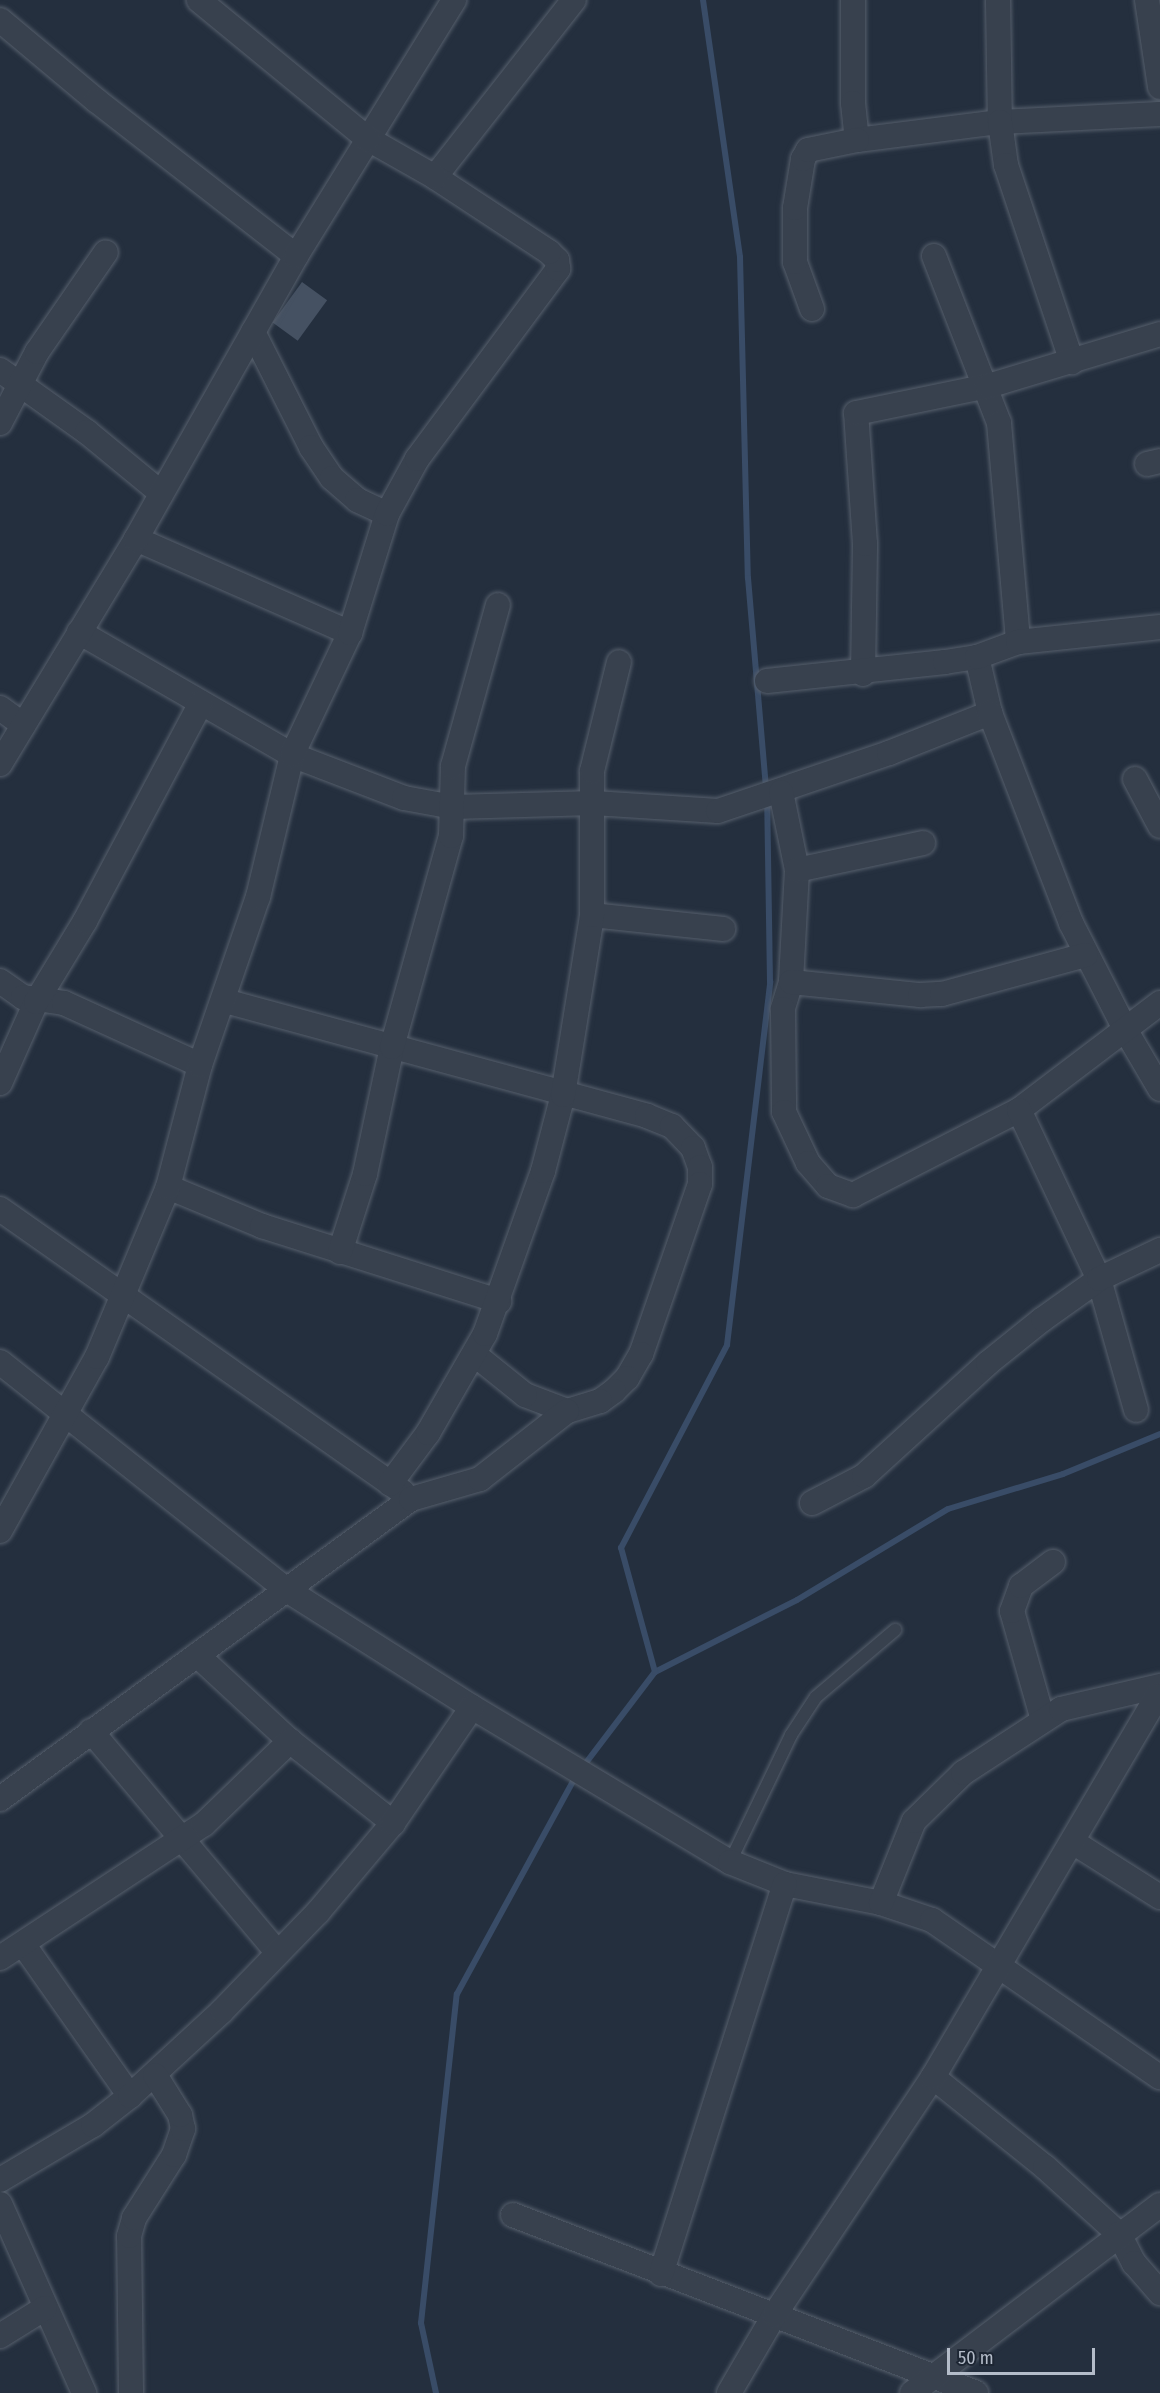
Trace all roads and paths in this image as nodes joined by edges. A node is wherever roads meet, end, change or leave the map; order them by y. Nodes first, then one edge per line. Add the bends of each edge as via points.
1 (199, 0) edge
2 (454, 0) edge
3 (574, 0) edge
4 (853, 0) edge
5 (998, 0) edge
6 (1147, 0) edge
7 (0, 20) edge
8 (1160, 87) edge
9 (1160, 114) edge
10 (1000, 122) junction
11 (368, 139) junction
12 (857, 140) junction
13 (435, 177) junction
14 (106, 252) dead end
15 (296, 256) junction
16 (934, 256) dead end
17 (813, 309) dead end
18 (253, 332) junction
19 (1160, 334) edge
20 (1072, 362) junction
21 (0, 370) edge
22 (22, 383) junction
23 (988, 386) junction
24 (0, 423) edge
25 (161, 494) junction
26 (387, 514) junction
27 (136, 539) junction
28 (498, 605) dead end
29 (1160, 627) edge
30 (79, 632) junction
31 (350, 633) junction
32 (1018, 642) junction
33 (977, 657) junction
34 (619, 662) dead end
35 (863, 674) junction
36 (767, 681) dead end
37 (201, 703) junction
38 (0, 708) edge
39 (990, 712) junction
40 (23, 725) junction
41 (292, 755) junction
42 (0, 764) edge
43 (1135, 779) dead end
44 (778, 793) junction
45 (594, 803) junction
46 (453, 807) junction
47 (1160, 826) edge
48 (923, 843) dead end
49 (797, 870) junction
50 (592, 915) junction
51 (723, 929) dead end
52 (1086, 955) junction
53 (0, 981) edge
54 (791, 982) junction
55 (225, 1001) junction
56 (36, 1002) junction
57 (1160, 1003) edge
58 (1126, 1031) junction
59 (392, 1047) junction
60 (200, 1065) junction
61 (0, 1083) edge
62 (1160, 1089) edge
63 (563, 1095) junction
64 (1019, 1110) junction
65 (168, 1187) junction
66 (0, 1209) edge
67 (340, 1251) junction
68 (1160, 1251) edge
69 (1099, 1280) junction
70 (122, 1296) junction
71 (499, 1301) junction
72 (474, 1354) junction
73 (0, 1362) edge
74 (1136, 1410) dead end
75 (567, 1411) junction
76 (68, 1413) junction
77 (390, 1484) junction
78 (411, 1499) junction
79 (812, 1503) dead end
80 (0, 1531) edge
81 (1053, 1562) dead end
82 (287, 1590) junction
83 (895, 1630) dead end
84 (196, 1655) junction
85 (1157, 1692) edge
86 (472, 1707) junction
87 (1043, 1720) junction
88 (91, 1731) junction
89 (290, 1740) junction
90 (0, 1799) edge
91 (393, 1823) junction
92 (181, 1839) junction
93 (1073, 1842) junction
94 (730, 1862) junction
95 (785, 1884) junction
96 (1160, 1897) edge
97 (881, 1903) junction
98 (23, 1944) junction
99 (278, 1953) junction
100 (0, 1958) edge
101 (1000, 1967) junction
102 (155, 2075) junction
103 (1160, 2077) edge
104 (933, 2078) junction
105 (130, 2096) junction
106 (0, 2180) edge
107 (0, 2204) edge
108 (1160, 2205) edge
109 (513, 2215) dead end
110 (1119, 2234) junction
111 (661, 2274) junction
112 (1160, 2293) edge
113 (45, 2308) junction
114 (775, 2314) junction
115 (0, 2336) edge
116 (934, 2377) junction
117 (84, 2393) edge
118 (130, 2393) edge
119 (729, 2393) edge
120 (912, 2393) edge
121 (976, 2393) edge

1 - 11 street
2 - 11 street
3 - 13 street
4 - 12 street
5 - 10 street
6 - 8 street
7 - 15 street
9 - 10 street
10 - 12 street
10 - 20 street via 1006,165
11 - 13 street
11 - 15 street
12 - 17 street via 808,150 802,159 795,208 795,262
13 - 26 street via 549,252 557,260 558,269 553,281 417,459
14 - 22 street via 37,352
15 - 18 street
16 - 23 street
18 - 25 street
18 - 26 street via 311,447 332,478 357,500
19 - 20 street
20 - 23 street
21 - 22 street
22 - 24 street
22 - 25 street
23 - 32 street via 999,423 1007,486
23 - 35 street via 856,413 865,544
25 - 27 street
26 - 31 street
27 - 30 street
27 - 31 street
28 - 46 street via 453,766
29 - 32 street
30 - 37 street
30 - 40 street
31 - 41 street
32 - 33 street
33 - 35 street
33 - 39 street
34 - 45 street via 592,771
35 - 36 street
37 - 41 street
37 - 56 street via 85,921
38 - 40 street
39 - 44 street
39 - 52 street
40 - 42 street
41 - 46 street via 404,798
41 - 55 street via 258,897
43 - 47 street
44 - 45 street via 712,812
44 - 49 street
45 - 46 street
45 - 50 street
46 - 59 street via 451,836
48 - 49 street
49 - 54 street
50 - 51 street
50 - 63 street
52 - 54 street via 942,994
52 - 58 street
53 - 56 street
54 - 64 street via 783,1009 784,1112 808,1162 828,1186 853,1195
55 - 59 street
55 - 60 street
56 - 60 street via 64,1003
56 - 61 street
57 - 58 street
58 - 62 street
58 - 64 street
59 - 63 street
59 - 67 street via 364,1174
60 - 65 street
63 - 71 street via 543,1171
63 - 75 street via 648,1116 672,1126 693,1148 700,1167 700,1184 641,1354 614,1391 600,1401
64 - 69 street
65 - 67 street via 262,1226
65 - 70 street
66 - 70 street
67 - 71 street
68 - 69 street
69 - 74 street
69 - 79 street via 1012,1342 864,1476
70 - 76 street
70 - 77 street
71 - 72 street
72 - 75 street via 525,1395
72 - 77 street via 428,1433
73 - 76 street
75 - 78 street via 480,1479
76 - 80 street
76 - 82 street
77 - 78 street
78 - 82 street
81 - 87 street via 1021,1586 1012,1611
82 - 84 street
82 - 86 street
83 - 94 lane via 816,1697 791,1736
84 - 88 street
84 - 89 street
85 - 87 street via 1060,1709
85 - 93 street
86 - 91 street
86 - 94 street
87 - 97 street via 963,1773 914,1821
88 - 90 street
88 - 92 street
89 - 91 street
89 - 92 street via 221,1808
91 - 99 street
92 - 98 street
92 - 99 street
93 - 96 street
93 - 101 street
94 - 95 street
95 - 97 street
95 - 111 street
97 - 101 street via 932,1920
98 - 100 street
98 - 105 street
99 - 102 street
101 - 103 street
101 - 104 street
102 - 105 street
102 - 118 street via 180,2115 183,2129 174,2155 134,2218 129,2236
104 - 110 street via 1045,2167
104 - 114 street
105 - 106 street via 93,2125
107 - 113 street
108 - 110 street
109 - 111 street
110 - 112 street via 1134,2263
110 - 116 street
111 - 114 street
113 - 115 street
113 - 117 street
114 - 116 street
114 - 119 street
116 - 120 street
116 - 121 street

